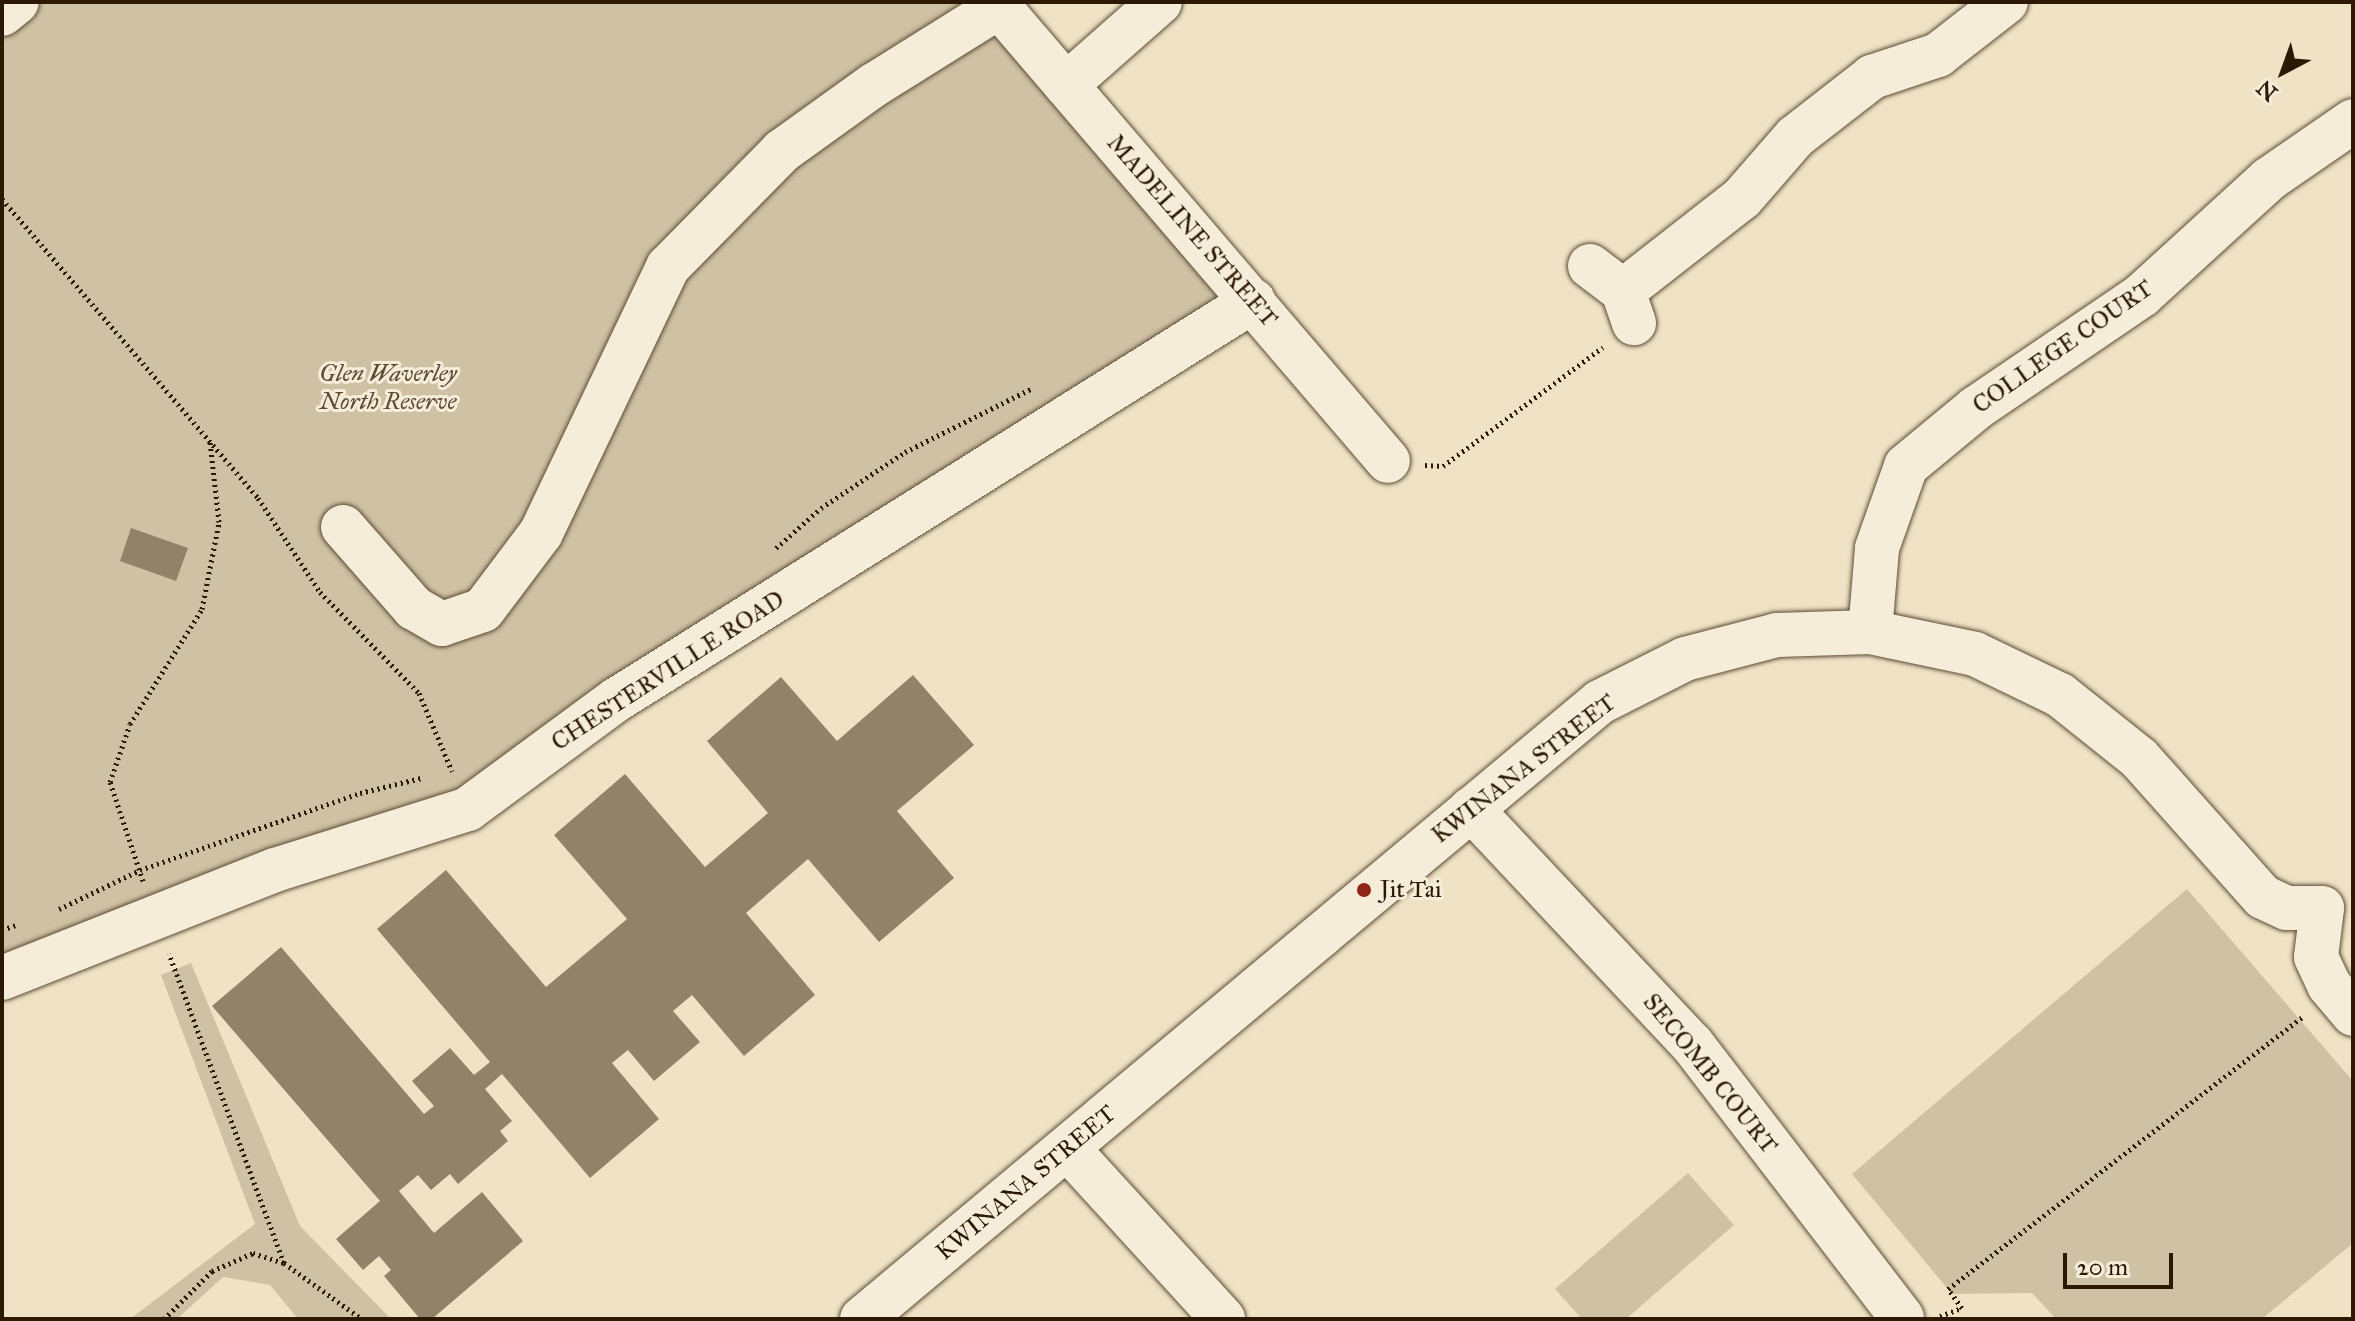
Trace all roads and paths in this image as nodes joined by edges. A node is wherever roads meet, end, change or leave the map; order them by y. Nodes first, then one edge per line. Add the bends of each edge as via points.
1 (17, 2) edge
2 (1160, 2) edge
3 (2006, 2) edge
4 (997, 5) edge
5 (2, 14) edge
6 (1066, 85) junction
7 (2353, 121) edge
8 (2, 199) edge
9 (1616, 293) joint
10 (1253, 301) junction
11 (1046, 381) dead end
12 (210, 442) junction
13 (1388, 461) joint
14 (343, 527) dead end
15 (769, 555) dead end
16 (1870, 632) junction
17 (466, 764) dead end
18 (460, 790) junction
19 (1471, 809) junction
20 (140, 870) junction
21 (2338, 898) edge
22 (49, 913) dead end
23 (156, 918) junction
24 (26, 922) dead end
25 (2, 930) edge
26 (2, 978) edge
27 (2353, 1014) edge
28 (2303, 1015) dead end
29 (1068, 1149) junction
30 (284, 1263) junction
31 (164, 1319) edge
32 (362, 1319) edge
33 (862, 1319) edge
34 (1223, 1319) edge
35 (1912, 1319) edge

1 - 5 street
2 - 6 street
3 - 9 street via 1938,55 1872,77 1795,137 1742,198
4 - 6 street, MADELINE STREET
4 - 14 street via 782,151 668,267 622,372 570,438 541,533 483,610 442,624 414,608 400,566
6 - 10 street, MADELINE STREET
7 - 16 street, COLLEGE COURT via 2269,179 2142,295 1976,408 1906,466 1877,548
8 - 12 path
9 - 13 path via 1443,466
10 - 13 street, MADELINE STREET
10 - 18 street, CHESTERVILLE ROAD via 616,700
11 - 15 path via 905,452 821,508
12 - 18 path via 258,498 320,592 419,693
12 - 20 path via 219,522 202,609 130,724 110,782
16 - 19 street, KWINANA STREET via 1777,635 1685,659 1600,702
16 - 21 street, KWINANA STREET via 1975,654 2060,695 2139,758 2263,897 2287,908
17 - 18 path
18 - 20 path via 360,793
18 - 23 street, CHESTERVILLE ROAD
19 - 29 street, KWINANA STREET
19 - 35 street, SECOMB COURT via 1692,1044
20 - 22 path
20 - 23 path
21 - 27 street, KWINANA STREET via 2316,957 2329,985
23 - 26 street, CHESTERVILLE ROAD
23 - 30 path
24 - 25 path
28 - 35 path via 1948,1289 1962,1308
29 - 33 street, KWINANA STREET
29 - 34 street
30 - 31 path via 253,1253 212,1271
30 - 32 path

